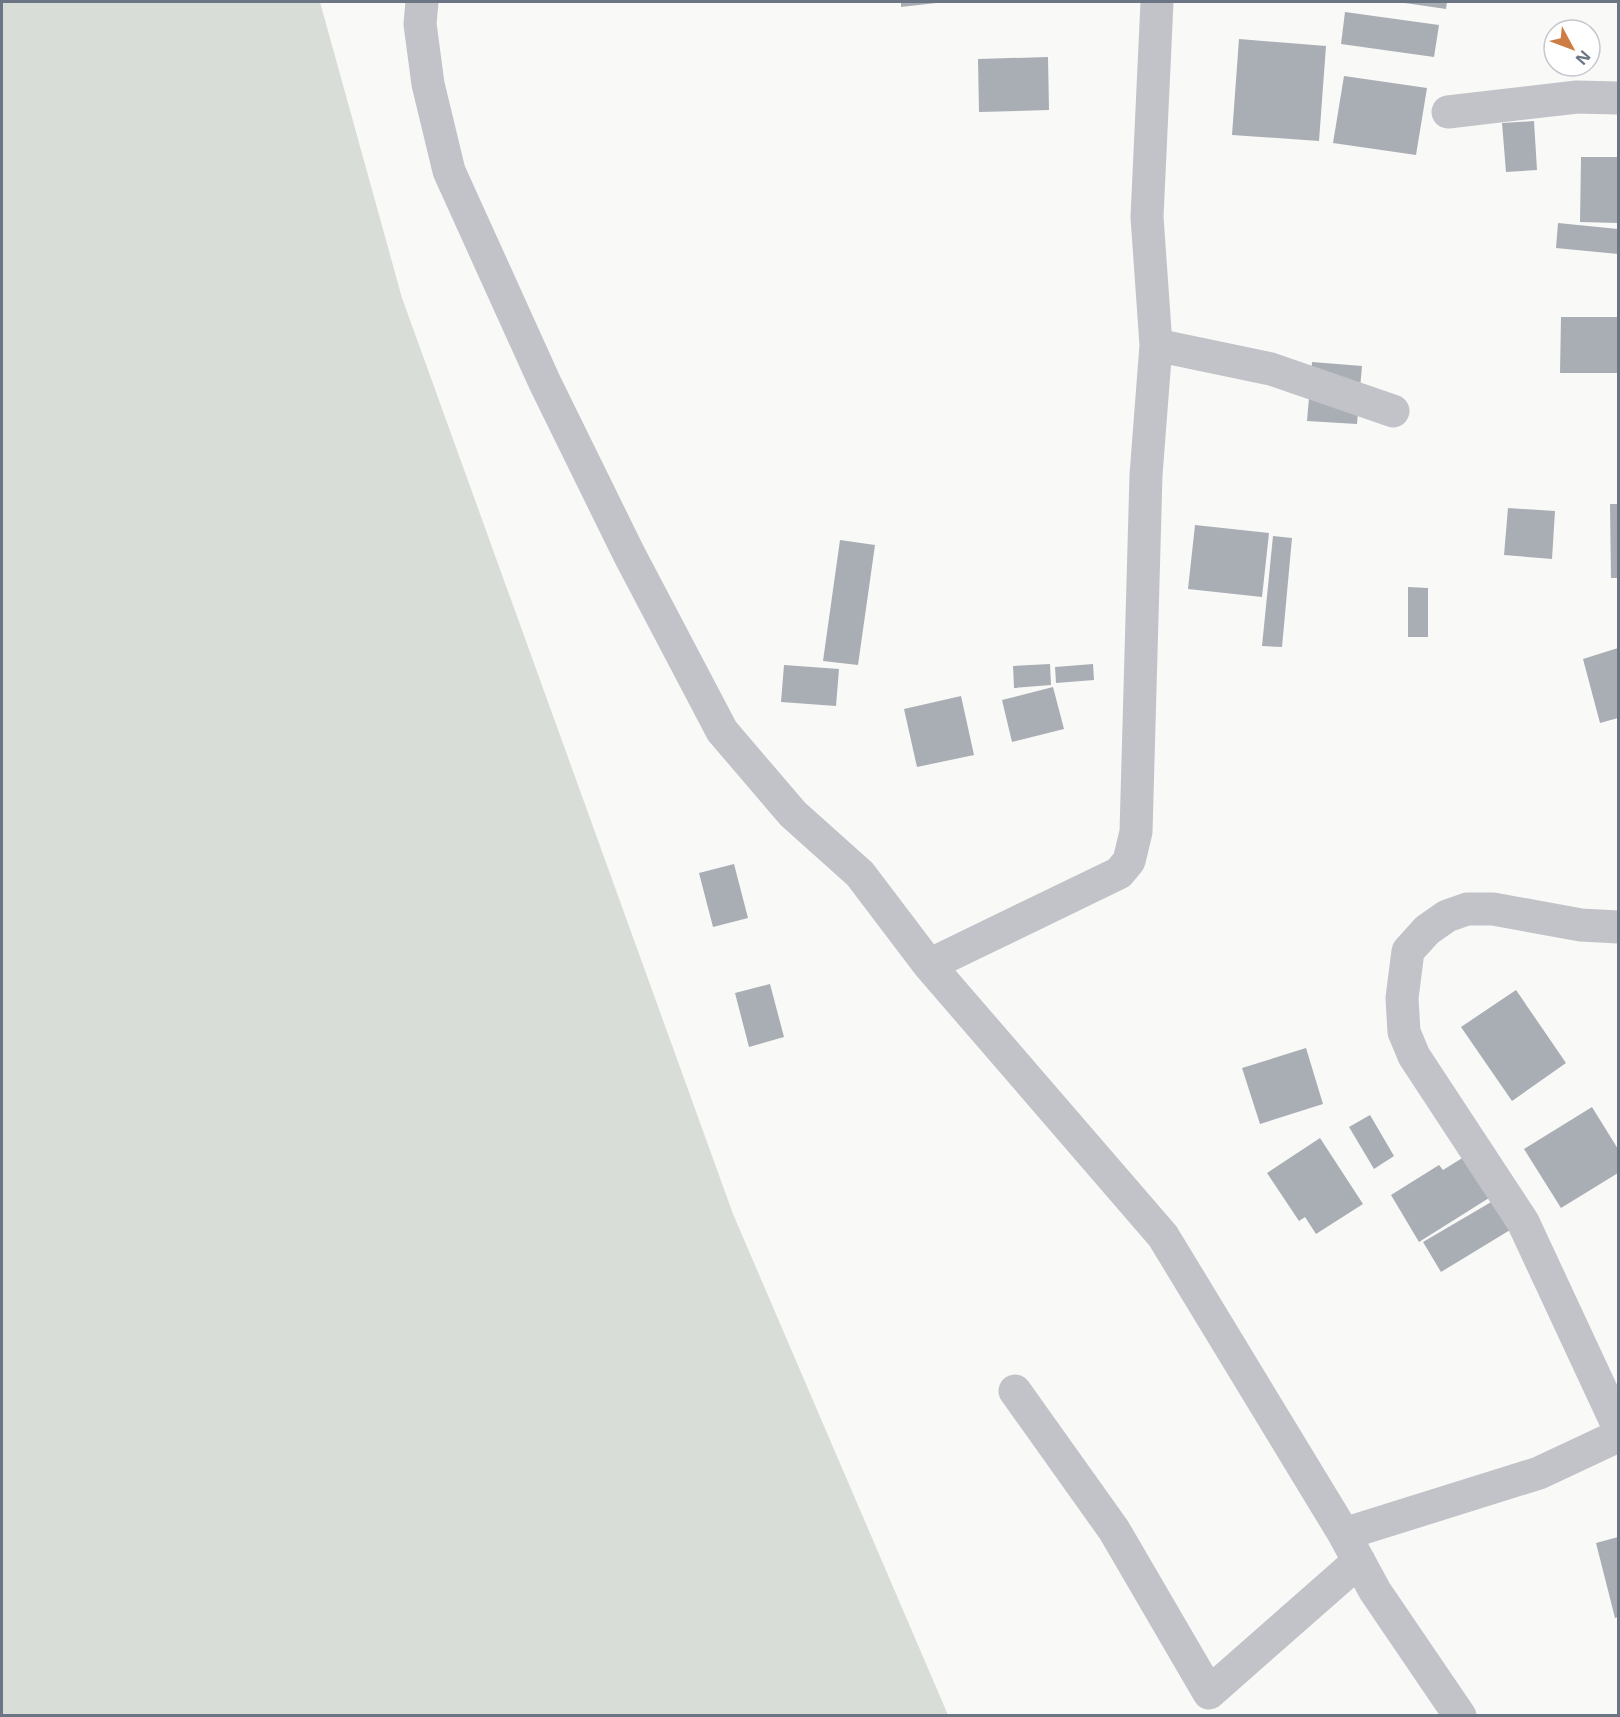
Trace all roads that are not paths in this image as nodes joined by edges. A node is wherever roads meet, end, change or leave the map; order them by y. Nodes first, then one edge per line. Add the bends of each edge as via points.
1 (422, 2) edge
2 (1157, 2) edge
3 (1618, 98) edge
4 (1448, 112) dead end
5 (1156, 345) junction
6 (1393, 411) dead end
7 (1618, 927) edge
8 (929, 965) junction
9 (1015, 1391) dead end
10 (1618, 1426) edge
11 (1618, 1436) edge
12 (1352, 1548) junction
13 (1459, 1715) edge

1 - 8 street via 420,24 428,84 450,171 545,383 722,731 793,814 860,873
2 - 5 street via 1147,217
3 - 4 street via 1577,97
5 - 6 street via 1271,369
5 - 8 street via 1146,475 1136,832 1129,861 1108,879
7 - 10 street via 1581,925 1493,909 1467,909 1447,916 1427,930 1408,951 1402,998 1404,1032 1414,1056 1523,1222
8 - 12 street via 1163,1236
9 - 12 street via 1114,1530 1209,1693
11 - 12 street via 1539,1473
12 - 13 street via 1375,1591

